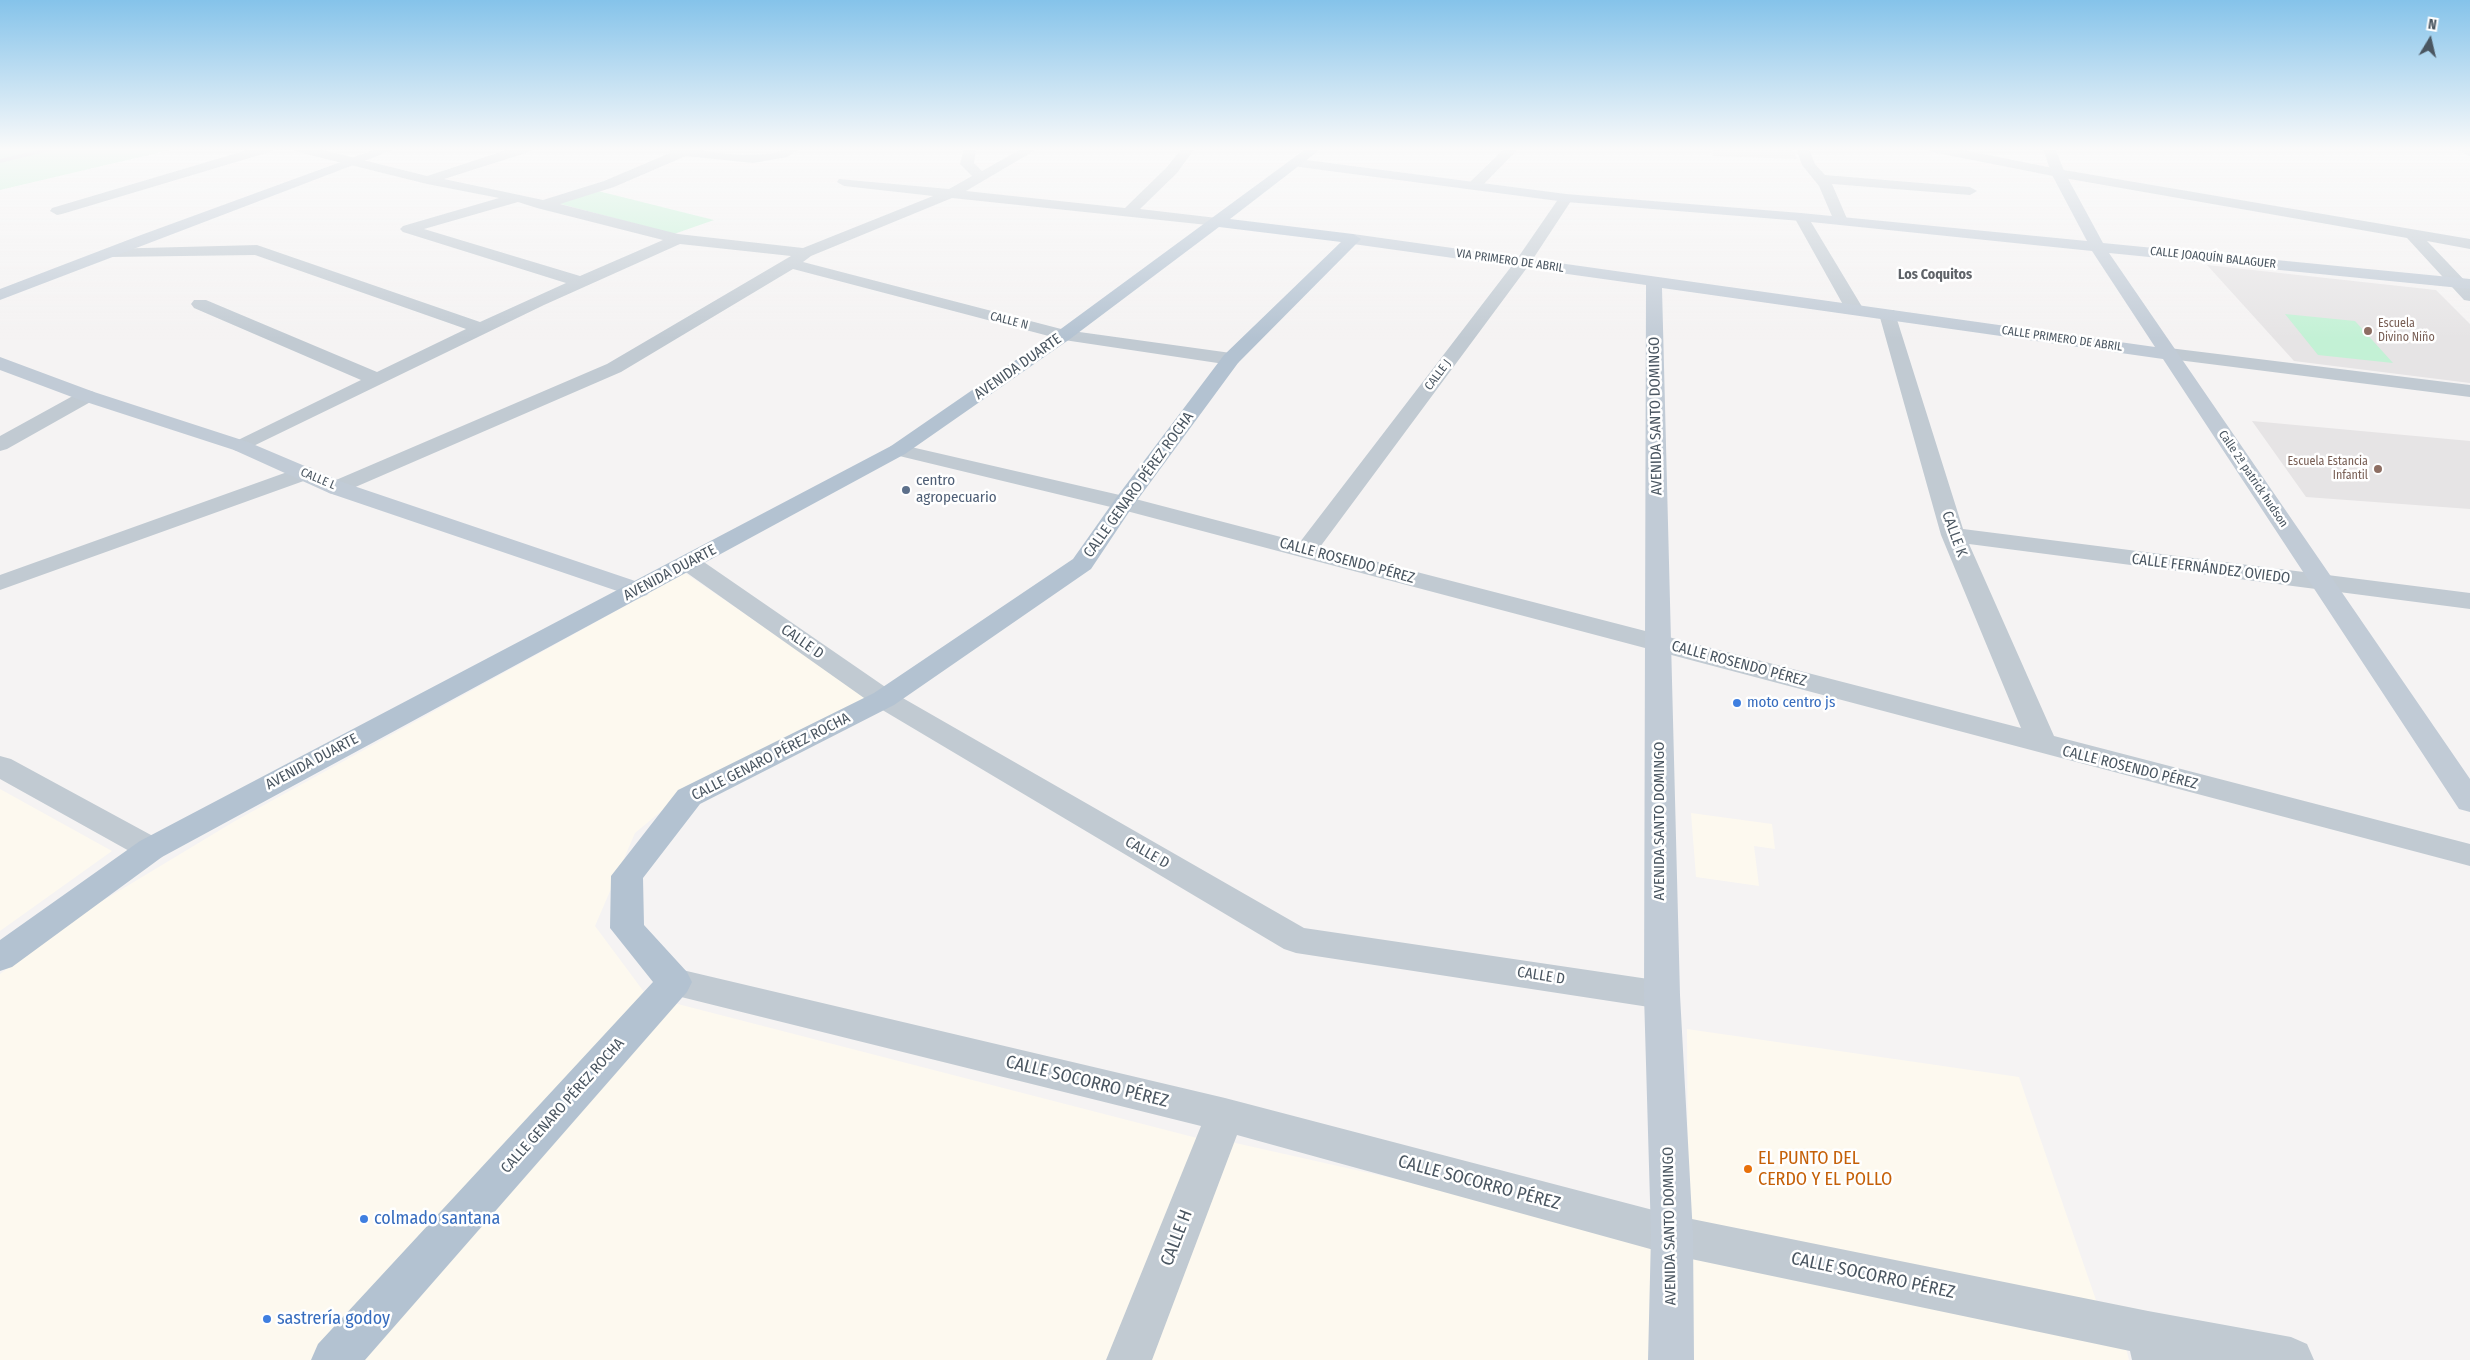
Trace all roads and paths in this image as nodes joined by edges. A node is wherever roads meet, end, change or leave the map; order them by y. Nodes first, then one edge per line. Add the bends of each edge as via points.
1 (222, 211) edge
2 (471, 211) edge
3 (568, 211) edge
4 (906, 211) edge
5 (1124, 211) edge
6 (1232, 211) edge
7 (1557, 211) edge
8 (1718, 211) edge
9 (1837, 211) edge
10 (2079, 211) edge
11 (2281, 211) edge
12 (1129, 212) joint
13 (1801, 217) junction
14 (1841, 220) junction
15 (1217, 222) junction
16 (2412, 234) junction
17 (678, 239) junction
18 (1353, 239) junction
19 (2470, 244) edge
20 (2097, 246) junction
21 (111, 252) junction
22 (805, 253) junction
23 (1524, 262) junction
24 (791, 264) junction
25 (581, 282) junction
26 (1654, 282) junction
27 (2463, 283) edge
28 (0, 295) edge
29 (2470, 296) edge
30 (200, 304) dead end
31 (1855, 310) junction
32 (1888, 314) junction
33 (482, 329) junction
34 (1064, 335) junction
35 (2169, 354) junction
36 (1231, 359) junction
37 (0, 364) edge
38 (378, 380) junction
39 (2470, 391) edge
40 (88, 396) junction
41 (0, 445) edge
42 (241, 446) junction
43 (898, 450) junction
44 (304, 473) junction
45 (337, 488) junction
46 (1124, 503) junction
47 (1953, 535) junction
48 (1306, 550) junction
49 (689, 563) junction
50 (0, 583) edge
51 (2322, 583) junction
52 (638, 590) junction
53 (2470, 601) edge
54 (1659, 642) junction
55 (884, 699) junction
56 (2043, 745) junction
57 (0, 766) edge
58 (2470, 802) edge
59 (151, 849) junction
60 (2470, 855) edge
61 (0, 958) edge
62 (674, 982) junction
63 (1662, 994) junction
64 (1225, 1115) junction
65 (1672, 1235) junction
66 (2152, 1347) edge
67 (334, 1360) edge
68 (1129, 1360) edge
69 (1671, 1360) edge
70 (2291, 1360) edge

1 - 21 main road
2 - 25 street via 408,229
3 - 17 street
4 - 22 street
5 - 12 street
6 - 15 main road, AVENIDA DUARTE
7 - 23 street, CALLE J
8 - 13 main road, CALLE JOAQUÍN BALAGUER
9 - 14 street
10 - 20 main road, Calle 2ª patrick hudson
11 - 16 street
12 - 15 street
13 - 14 main road, CALLE JOAQUÍN BALAGUER
13 - 31 street
14 - 20 main road, CALLE JOAQUÍN BALAGUER
15 - 18 main road, VIA PRIMERO DE ABRIL
15 - 34 main road, AVENIDA DUARTE
16 - 19 street
16 - 27 street
17 - 22 street
17 - 25 street
18 - 23 main road, VIA PRIMERO DE ABRIL
18 - 36 main road, CALLE GENARO PÉREZ ROCHA
20 - 27 main road, CALLE JOAQUÍN BALAGUER
20 - 35 main road, Calle 2ª patrick hudson
21 - 28 main road
21 - 33 street via 257,250
22 - 24 street
23 - 26 main road, VIA PRIMERO DE ABRIL
23 - 48 street, CALLE J
24 - 34 street, CALLE N
24 - 45 street via 614,368
25 - 33 street
26 - 31 main road, CALLE PRIMERO DE ABRIL
26 - 54 main road, AVENIDA SANTO DOMINGO
27 - 29 street
30 - 38 street
31 - 32 main road, CALLE PRIMERO DE ABRIL
32 - 35 main road, CALLE PRIMERO DE ABRIL
32 - 47 street, CALLE K
33 - 38 street
34 - 36 street, CALLE N
34 - 43 main road, AVENIDA DUARTE
35 - 39 street, CALLE PRIMERO DE ABRIL
35 - 51 main road, Calle 2ª patrick hudson
36 - 46 main road, CALLE GENARO PÉREZ ROCHA
37 - 40 main road, CALLE L
38 - 42 street
40 - 41 street
40 - 42 main road, CALLE L
42 - 44 main road, CALLE L
43 - 46 street, CALLE ROSENDO PÉREZ
43 - 49 main road, AVENIDA DUARTE
44 - 45 main road, CALLE L
44 - 50 street
45 - 52 main road, CALLE L
46 - 48 street, CALLE ROSENDO PÉREZ
46 - 55 main road, CALLE GENARO PÉREZ ROCHA via 1082,564
47 - 51 street, CALLE FERNÁNDEZ OVIEDO
47 - 56 street, CALLE K
48 - 54 street, CALLE ROSENDO PÉREZ
49 - 52 main road, AVENIDA DUARTE
49 - 55 street, CALLE D
51 - 53 street, CALLE FERNÁNDEZ OVIEDO
51 - 58 main road, Calle 2ª patrick hudson
52 - 59 main road, AVENIDA DUARTE
54 - 56 street, CALLE ROSENDO PÉREZ
54 - 63 main road, AVENIDA SANTO DOMINGO
55 - 62 main road, CALLE GENARO PÉREZ ROCHA via 689,797 628,876 627,928
55 - 63 street, CALLE D via 1296,940
56 - 60 street, CALLE ROSENDO PÉREZ
57 - 59 street
59 - 61 main road, AVENIDA DUARTE
62 - 64 street, CALLE SOCORRO PÉREZ
62 - 67 main road, CALLE GENARO PÉREZ ROCHA
63 - 65 main road, AVENIDA SANTO DOMINGO
64 - 65 street, CALLE SOCORRO PÉREZ
64 - 68 street, CALLE H
65 - 66 street, CALLE SOCORRO PÉREZ
65 - 69 main road, AVENIDA SANTO DOMINGO
66 - 70 street, CALLE SOCORRO PÉREZ

